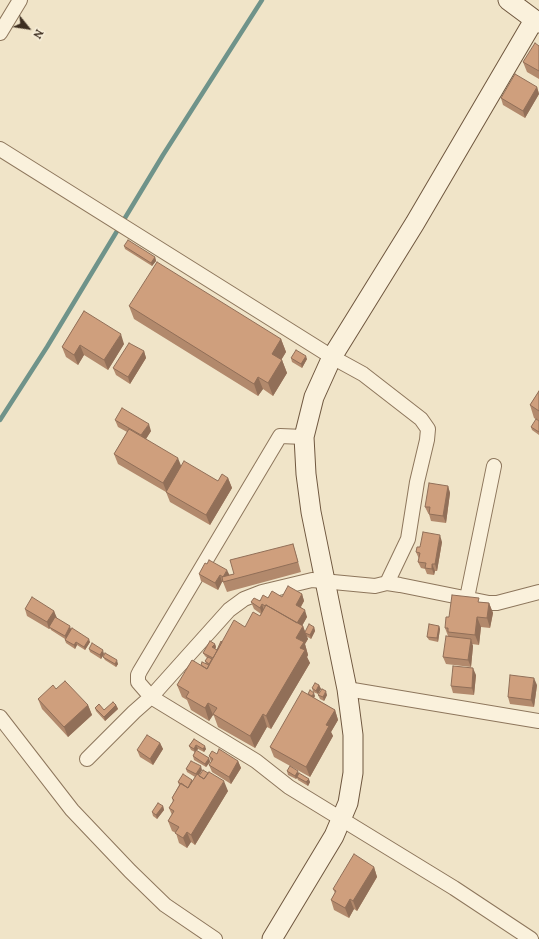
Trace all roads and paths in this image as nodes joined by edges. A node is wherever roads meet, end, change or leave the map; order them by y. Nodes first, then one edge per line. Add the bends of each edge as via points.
1 (20, 0) edge
2 (508, 0) edge
3 (536, 21) edge
4 (0, 33) edge
5 (0, 149) edge
6 (332, 357) junction
7 (304, 437) junction
8 (494, 466) dead end
9 (326, 580) junction
10 (387, 583) junction
11 (539, 592) edge
12 (467, 598) junction
13 (347, 689) junction
14 (151, 697) junction
15 (0, 717) edge
16 (539, 721) edge
17 (87, 759) dead end
18 (341, 820) junction
19 (215, 939) edge
20 (272, 939) edge
21 (531, 939) edge

1 - 4 street
2 - 3 street
3 - 6 street
5 - 6 street
6 - 7 street via 314,397
6 - 10 street via 363,374 421,419 428,429 408,539
7 - 9 street via 311,512
7 - 14 street via 280,436 140,671 138,682
8 - 12 street
9 - 10 street via 375,586
9 - 13 street
9 - 14 street via 312,580 244,599 229,610
10 - 12 street
11 - 12 street via 497,603
13 - 16 street
13 - 18 street via 353,735 353,772 348,803
14 - 17 street
14 - 18 street via 256,761 289,787
15 - 19 street via 72,810 130,871 165,905
18 - 20 street via 325,852
18 - 21 street via 454,888

